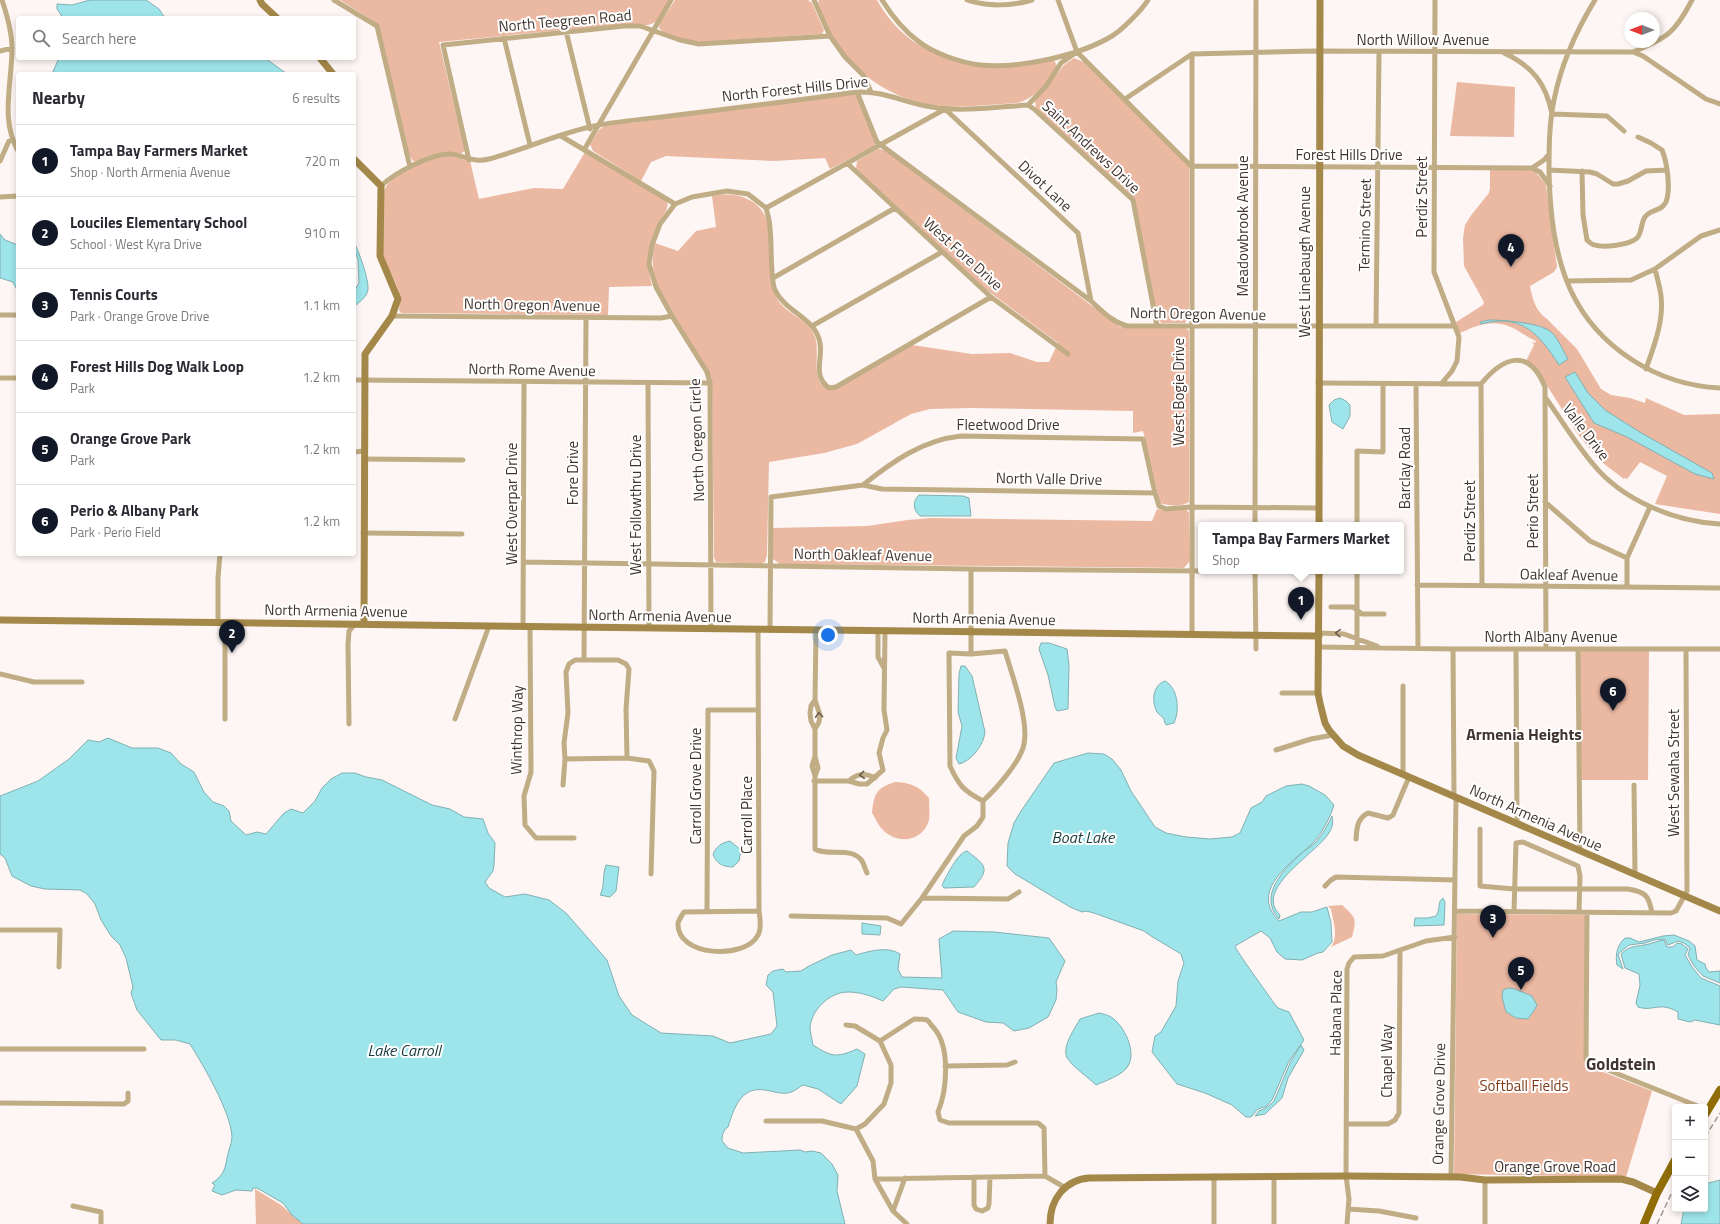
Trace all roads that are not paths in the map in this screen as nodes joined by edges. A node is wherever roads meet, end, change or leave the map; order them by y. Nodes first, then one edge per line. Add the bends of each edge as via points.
1 (2, 0) edge
2 (260, 0) edge
3 (334, 0) edge
4 (671, 0) edge
5 (814, 0) edge
6 (882, 0) edge
7 (967, 0) edge
8 (1032, 0) edge
9 (1058, 0) edge
10 (1148, 0) edge
11 (1256, 0) edge
12 (1320, 0) edge
13 (1434, 0) edge
14 (1595, 0) edge
15 (1692, 0) edge
16 (275, 16) edge
17 (653, 30) junction
18 (566, 31) junction
19 (830, 36) junction
20 (504, 38) junction
21 (12, 48) junction
22 (0, 51) edge
23 (1256, 51) junction
24 (1319, 51) junction
25 (1078, 52) junction
26 (1379, 52) junction
27 (1434, 52) junction
28 (1501, 52) junction
29 (1568, 52) junction
30 (1633, 52) junction
31 (1192, 54) junction
32 (322, 60) edge
33 (331, 72) edge
34 (856, 92) junction
35 (871, 92) junction
36 (1125, 99) junction
37 (1720, 104) edge
38 (1028, 105) junction
39 (945, 109) junction
40 (1552, 114) junction
41 (599, 125) junction
42 (590, 128) junction
43 (1624, 131) dead end
44 (561, 136) junction
45 (592, 137) junction
46 (1638, 137) dead end
47 (9, 141) junction
48 (530, 145) junction
49 (880, 145) junction
50 (16, 149) edge
51 (584, 150) junction
52 (1549, 154) junction
53 (468, 160) junction
54 (0, 161) edge
55 (356, 161) edge
56 (848, 164) junction
57 (1191, 166) junction
58 (410, 167) junction
59 (1255, 167) junction
60 (1319, 167) junction
61 (1378, 167) junction
62 (1434, 167) junction
63 (1532, 168) junction
64 (1549, 170) junction
65 (1667, 170) junction
66 (1582, 171) junction
67 (381, 186) junction
68 (1550, 186) junction
69 (16, 196) edge
70 (0, 198) edge
71 (675, 204) junction
72 (766, 208) junction
73 (895, 208) junction
74 (1720, 230) edge
75 (942, 252) junction
76 (1655, 269) junction
77 (773, 278) junction
78 (1567, 281) junction
79 (991, 297) junction
80 (1091, 301) junction
81 (0, 315) edge
82 (16, 315) edge
83 (392, 316) junction
84 (672, 316) junction
85 (586, 318) junction
86 (1191, 325) junction
87 (812, 326) junction
88 (1158, 326) junction
89 (1254, 326) junction
90 (1376, 326) junction
91 (1455, 326) junction
92 (1318, 327) junction
93 (1068, 354) dead end
94 (1646, 369) junction
95 (0, 378) edge
96 (16, 378) edge
97 (356, 380) edge
98 (364, 380) junction
99 (524, 382) junction
100 (586, 382) junction
101 (648, 383) junction
102 (710, 383) junction
103 (1318, 383) junction
104 (1383, 384) junction
105 (1416, 384) junction
106 (1441, 384) junction
107 (1481, 384) junction
108 (1720, 388) edge
109 (1545, 396) junction
110 (364, 451) junction
111 (356, 452) edge
112 (364, 460) junction
113 (463, 460) dead end
114 (863, 485) junction
115 (1155, 493) junction
116 (1545, 502) junction
117 (1191, 507) junction
118 (1255, 507) junction
119 (1650, 507) junction
120 (1319, 508) junction
121 (1255, 522) edge
122 (1319, 522) edge
123 (1357, 522) edge
124 (1720, 524) edge
125 (363, 533) junction
126 (462, 534) dead end
127 (220, 556) edge
128 (1627, 558) junction
129 (524, 562) junction
130 (585, 562) junction
131 (649, 563) junction
132 (711, 564) junction
133 (770, 566) junction
134 (971, 569) junction
135 (1191, 571) junction
136 (1198, 571) edge
137 (1255, 574) edge
138 (1319, 574) edge
139 (1357, 574) edge
140 (1418, 585) junction
141 (1482, 586) junction
142 (1546, 586) junction
143 (1627, 587) junction
144 (1720, 588) edge
145 (1331, 607) dead end
146 (1357, 612) junction
147 (1384, 614) dead end
148 (0, 620) edge
149 (222, 622) junction
150 (355, 624) junction
151 (364, 624) junction
152 (490, 626) junction
153 (526, 627) junction
154 (649, 627) junction
155 (584, 628) junction
156 (711, 628) junction
157 (758, 630) junction
158 (770, 630) junction
159 (816, 630) junction
160 (881, 631) junction
161 (972, 631) junction
162 (1192, 634) junction
163 (1319, 634) junction
164 (1256, 635) junction
165 (1357, 638) junction
166 (1319, 647) junction
167 (1357, 648) junction
168 (1382, 648) junction
169 (1418, 648) junction
170 (1516, 648) junction
171 (1256, 649) dead end
172 (1453, 649) junction
173 (1546, 649) junction
174 (1578, 649) junction
175 (1686, 649) junction
176 (1720, 649) edge
177 (972, 654) junction
178 (584, 660) junction
179 (0, 674) edge
180 (82, 682) dead end
181 (1404, 686) dead end
182 (1282, 693) dead end
183 (1318, 694) junction
184 (815, 700) junction
185 (758, 710) junction
186 (455, 718) dead end
187 (225, 719) dead end
188 (349, 724) dead end
189 (815, 729) junction
190 (1333, 735) junction
191 (1276, 750) dead end
192 (627, 758) junction
193 (565, 759) junction
194 (1406, 776) junction
195 (814, 778) junction
196 (876, 778) junction
197 (849, 781) junction
198 (563, 785) dead end
199 (1634, 785) dead end
200 (1455, 796) junction
201 (984, 801) junction
202 (1517, 823) junction
203 (1480, 829) dead end
204 (574, 838) dead end
205 (1356, 839) dead end
206 (1580, 850) junction
207 (867, 873) dead end
208 (651, 874) dead end
209 (1635, 875) junction
210 (1456, 880) junction
211 (1325, 886) dead end
212 (1514, 889) junction
213 (1579, 890) junction
214 (1019, 892) dead end
215 (1684, 896) junction
216 (922, 898) junction
217 (759, 911) junction
218 (1455, 911) junction
219 (1720, 911) edge
220 (707, 912) junction
221 (1514, 912) junction
222 (1579, 912) junction
223 (1586, 913) junction
224 (1652, 913) junction
225 (791, 916) dead end
226 (0, 930) edge
227 (1455, 937) junction
228 (1400, 951) junction
229 (59, 967) dead end
230 (846, 1025) dead end
231 (880, 1041) junction
232 (0, 1049) edge
233 (144, 1050) dead end
234 (1015, 1062) dead end
235 (945, 1066) junction
236 (1720, 1090) edge
237 (128, 1093) dead end
238 (0, 1103) edge
239 (1693, 1104) edge
240 (1708, 1109) edge
241 (766, 1121) dead end
242 (1346, 1124) junction
243 (856, 1129) junction
244 (1672, 1166) edge
245 (1045, 1176) junction
246 (1214, 1176) junction
247 (1274, 1176) junction
248 (1346, 1176) junction
249 (974, 1177) junction
250 (990, 1177) junction
251 (1451, 1177) junction
252 (905, 1178) junction
253 (875, 1179) junction
254 (1485, 1180) junction
255 (1064, 1187) junction
256 (1657, 1193) junction
257 (73, 1206) dead end
258 (1348, 1209) junction
259 (893, 1211) junction
260 (1416, 1218) dead end
261 (101, 1224) edge
262 (907, 1224) edge
263 (1050, 1224) edge
264 (1214, 1224) edge
265 (1274, 1224) edge
266 (1347, 1224) edge
267 (1485, 1224) edge
268 (1644, 1224) edge

1 - 21 street
2 - 16 main road
3 - 58 street via 377,26
4 - 17 street
5 - 19 street
6 - 25 street via 893,17 918,42 947,56 979,65 1023,64
7 - 8 street via 1008,5
9 - 25 street
10 - 25 street via 1144,7 1112,36
11 - 23 street, Meadowbrook Avenue
12 - 24 main road, West Linebaugh Avenue
13 - 27 street, Perdiz Street
14 - 29 street
15 - 30 street via 1672,31 1655,43
17 - 18 street, North Teegreen Road via 640,26 624,26
17 - 19 street, North Teegreen Road via 699,44
17 - 41 street
18 - 20 street, North Teegreen Road
18 - 42 street
19 - 35 street via 845,57 864,76
20 - 48 street
20 - 53 street, North Teegreen Road via 443,45
21 - 22 street
21 - 47 street via 4,99 4,117
23 - 24 street, North Willow Avenue
23 - 31 street, North Willow Avenue
23 - 59 street, Meadowbrook Avenue
24 - 26 street, North Willow Avenue
24 - 60 main road, West Linebaugh Avenue
25 - 36 street
25 - 38 street via 1062,63 1046,86
26 - 27 street, North Willow Avenue
26 - 61 street, Termino Street
27 - 28 street, North Willow Avenue
27 - 62 street, Perdiz Street
28 - 29 street, North Willow Avenue
28 - 40 street via 1519,61 1540,81 1549,99
29 - 30 street, North Willow Avenue
29 - 40 street
30 - 37 street, North Willow Avenue via 1643,56 1706,99
31 - 36 street
31 - 57 street, West Bogie Drive
32 - 33 main road
34 - 35 street, North Forest Hills Drive
34 - 41 street, North Forest Hills Drive
34 - 49 street, North Oregon Avenue
35 - 39 street, North Forest Hills Drive
36 - 57 street
38 - 39 street, North Forest Hills Drive
38 - 88 street, Saint Andrews Drive via 1133,200
39 - 49 street
39 - 80 street, Divot Lane via 1078,233
40 - 43 street via 1607,116
40 - 52 street
41 - 42 street, North Forest Hills Drive
41 - 45 street
42 - 44 street, North Forest Hills Drive
42 - 45 street
44 - 48 street, North Forest Hills Drive
44 - 51 street
45 - 51 street
46 - 65 street via 1662,150
47 - 50 street
47 - 54 street
48 - 53 street, North Forest Hills Drive via 488,160
49 - 56 street
49 - 80 street, North Oregon Avenue
51 - 71 street
52 - 63 street
52 - 64 street
53 - 58 street, North Forest Hills Drive via 453,154 442,154
55 - 67 main road
56 - 72 street
56 - 73 street, West Fore Drive
57 - 59 street, Forest Hills Drive
57 - 86 street, West Bogie Drive
58 - 67 street, North Forest Hills Drive via 389,178
59 - 60 street, Forest Hills Drive
59 - 89 street, Meadowbrook Avenue
60 - 61 street, Forest Hills Drive
60 - 92 main road, West Linebaugh Avenue
61 - 62 street, Forest Hills Drive
61 - 90 street, Termino Street
62 - 63 street, Forest Hills Drive
62 - 91 street, Perdiz Street via 1434,272
63 - 68 street via 1540,172
64 - 66 street
64 - 68 street
65 - 66 street via 1646,171 1618,184 1613,184 1597,174
65 - 66 street via 1666,200 1660,209 1644,218 1637,238 1625,244 1595,246 1587,240 1585,234
67 - 83 main road via 380,256 398,299
68 - 78 street via 1557,246
69 - 70 street
71 - 72 street via 692,197 727,191 748,194
71 - 84 street, North Oregon Circle via 660,224 652,245 649,264 656,287
72 - 77 street
73 - 75 street, West Fore Drive
73 - 77 street
74 - 76 street via 1701,236
75 - 79 street, West Fore Drive
75 - 87 street
76 - 78 street via 1631,280
76 - 94 street via 1661,297 1661,316
77 - 87 street via 774,290 786,306
78 - 94 street via 1578,305 1596,329 1627,358
79 - 87 street via 836,387 829,388 820,379 820,342
79 - 93 street, West Fore Drive
80 - 88 street, North Oregon Avenue via 1119,324
81 - 82 street
83 - 85 street, North Oregon Avenue
83 - 98 main road via 365,354
84 - 85 street, North Oregon Avenue
84 - 102 street, North Oregon Circle via 707,372
85 - 100 street, Fore Drive
86 - 88 street, North Oregon Avenue
86 - 89 street, North Oregon Avenue
86 - 117 street, West Bogie Drive
89 - 92 street, North Oregon Avenue
89 - 118 street, Meadowbrook Avenue
90 - 91 street, North Oregon Avenue
90 - 92 street, North Oregon Avenue
91 - 106 street, Perdiz Street via 1459,337 1457,361
92 - 103 main road, West Linebaugh Avenue
94 - 108 street via 1686,383
95 - 96 street
97 - 98 street, North Rome Avenue
98 - 99 street, North Rome Avenue
98 - 110 main road
99 - 100 street, North Rome Avenue
99 - 129 street, West Overpar Drive
100 - 101 street, North Rome Avenue
100 - 130 street, Fore Drive
101 - 102 street, North Rome Avenue
101 - 131 street, West Followthru Drive
102 - 132 street, North Oregon Circle
103 - 104 street
103 - 120 main road, West Linebaugh Avenue
104 - 105 street
104 - 123 street via 1383,452 1357,451
105 - 106 street
105 - 140 street, Barclay Road
106 - 107 street
107 - 109 street via 1502,364 1519,360 1537,371 1545,387
107 - 141 street, Perdiz Street
109 - 116 street, Perio Street
109 - 119 street, Valle Drive via 1593,465 1616,486
110 - 111 street
110 - 112 main road
112 - 113 street
112 - 125 main road
114 - 115 street, North Valle Drive via 882,489
114 - 115 street, Fleetwood Drive via 922,445 946,437 1143,439
114 - 133 street, North Valle Drive via 770,497
115 - 117 street via 1159,506 1166,509
116 - 128 street via 1590,541
116 - 142 street, Perio Street
117 - 118 street
117 - 135 street, West Bogie Drive
118 - 120 street
118 - 121 street, Meadowbrook Avenue
119 - 124 street, Valle Drive via 1682,519
119 - 128 street
120 - 122 main road, West Linebaugh Avenue
125 - 126 street
125 - 151 main road
127 - 149 street via 218,578
128 - 143 street
129 - 130 street, North Oakleaf Avenue
129 - 153 street, West Overpar Drive
130 - 131 street, North Oakleaf Avenue
130 - 155 street, Fore Drive
131 - 132 street, North Oakleaf Avenue
131 - 154 street, West Followthru Drive
132 - 133 street, North Oakleaf Avenue
132 - 156 street, North Oregon Circle
133 - 134 street, North Oakleaf Avenue
133 - 158 street
134 - 135 street, North Oakleaf Avenue
134 - 161 street
135 - 136 street, North Oakleaf Avenue
135 - 162 street, West Bogie Drive
137 - 164 street
138 - 163 main road
139 - 146 street
140 - 141 street, Oakleaf Avenue
140 - 169 street, Barclay Road
141 - 142 street, Oakleaf Avenue
142 - 143 street, Oakleaf Avenue
142 - 173 street, Perio Street
143 - 144 street, Oakleaf Avenue
145 - 146 street via 1353,607
146 - 147 street
146 - 165 street
148 - 149 main road, North Armenia Avenue
149 - 150 main road, North Armenia Avenue
149 - 187 street
150 - 151 main road, North Armenia Avenue
150 - 188 street via 349,631 348,645
151 - 152 main road, North Armenia Avenue
152 - 153 main road, North Armenia Avenue
152 - 186 street
153 - 155 main road, North Armenia Avenue
153 - 204 street, Winthrop Way via 532,743 531,772 524,796 524,825 536,838
154 - 155 main road, North Armenia Avenue
154 - 156 main road, North Armenia Avenue
155 - 178 street
156 - 157 main road, North Armenia Avenue
157 - 158 main road, North Armenia Avenue
157 - 185 street, Carroll Place
158 - 159 main road, North Armenia Avenue
159 - 160 main road, North Armenia Avenue
159 - 184 street
160 - 161 main road, North Armenia Avenue
160 - 196 street via 887,730 879,753 883,770
161 - 162 main road, North Armenia Avenue
161 - 177 street
162 - 164 main road, North Armenia Avenue
163 - 164 main road, North Armenia Avenue
165 -> 163 street, North Albany Avenue via 1344,634
163 - 166 main road
164 - 171 street
165 - 167 street
165 - 168 street, North Albany Avenue
166 - 167 street, North Albany Avenue
166 - 183 main road
167 - 168 street, North Albany Avenue
168 - 169 street, North Albany Avenue
169 - 172 street, North Albany Avenue
170 - 172 street, North Albany Avenue
170 - 173 street, North Albany Avenue
170 - 202 street
172 - 200 street, Orange Grove Drive
173 - 174 street, North Albany Avenue
174 - 175 street, North Albany Avenue
174 - 206 street
175 - 176 street, North Albany Avenue
175 - 215 street, West Sewaha Street via 1687,891
177 - 201 street via 949,653 950,766 956,781
177 - 201 street via 1005,651 1024,721 1024,743 1021,753 996,790
178 - 192 street via 618,660 629,669 626,709
178 - 193 street via 575,660 569,664 566,672 568,713 564,743
179 - 180 street via 34,682
181 - 194 street
182 - 183 street
183 - 190 main road via 1325,723
189 -> 184 street via 820,715
184 - 189 street via 810,713
185 - 217 street, Carroll Place
185 - 220 street, Carroll Grove Drive via 708,710
189 - 195 street via 814,756 818,768
190 - 191 street
190 - 194 main road, North Armenia Avenue via 1358,755
192 - 193 street
192 - 208 street via 649,761 654,771
193 - 198 street
194 - 200 main road, North Armenia Avenue
194 - 205 street via 1393,815 1388,818 1368,813 1361,817
195 - 197 street
195 - 207 street via 815,849 820,852 853,854 862,860
196 - 197 street via 867,784
196 -> 197 street via 860,774 853,776
199 - 209 street
200 - 202 main road, North Armenia Avenue
200 - 210 street, Orange Grove Drive
201 - 216 street via 983,817 977,826 964,836
202 - 206 main road, North Armenia Avenue
203 - 212 street via 1480,886
206 - 209 main road, North Armenia Avenue
209 - 215 main road, North Armenia Avenue
210 - 211 street via 1336,877
210 - 218 street, Orange Grove Drive
212 - 213 street
212 - 213 street via 1516,843 1523,842 1578,866
212 - 221 street
213 - 222 street
213 - 224 street via 1640,891 1647,896
214 - 216 street via 1008,899
215 - 219 main road, North Armenia Avenue
215 - 224 street via 1676,911
216 - 225 street via 901,924 887,918
217 - 220 street
217 - 220 street, Carroll Place via 761,922 758,936 750,945 725,952 691,946 680,934 678,923 684,912
218 - 221 street
218 - 227 street, Orange Grove Drive
221 - 222 street
222 - 223 street
223 - 224 street
223 - 239 street via 1586,1060
226 - 229 street via 60,930
227 - 228 street, Habana Place via 1426,941
227 - 251 street, Orange Grove Drive
228 - 242 street, Habana Place via 1383,956 1354,957 1347,969
228 - 242 street, Chapel Way via 1399,1113 1395,1120 1388,1124
230 - 231 street via 854,1026
231 - 235 street via 914,1019 927,1020 938,1032 944,1049
231 - 243 street via 891,1065 891,1084 884,1104 865,1124
232 - 233 street
234 - 235 street via 1007,1065
235 - 245 street via 943,1100 938,1112 940,1120 949,1123 1038,1122 1044,1128
236 - 240 main road
237 - 238 street via 128,1101 124,1104
241 - 243 street via 822,1121
242 - 248 street, Habana Place
243 - 253 street via 873,1161
244 - 256 main road
245 - 250 street
245 - 255 street
246 - 247 main road, Orange Grove Drive
246 - 255 main road, Orange Grove Drive via 1089,1178 1079,1179
246 - 264 street
247 - 248 main road, Orange Grove Drive
247 - 265 street
248 - 251 main road, Orange Grove Drive
248 - 258 street, Habana Place
249 - 250 street
249 - 250 street via 974,1205 982,1211 988,1208 989,1204
249 - 252 street
251 - 254 main road, Orange Grove Road
252 - 253 street
252 - 259 street
253 - 259 street
254 - 256 main road, Orange Grove Road via 1621,1179
254 - 267 street
255 - 263 main road via 1052,1206
256 - 268 main road
257 - 261 street via 101,1212
258 - 260 street via 1379,1211
258 - 266 street, Habana Place
259 - 262 street

